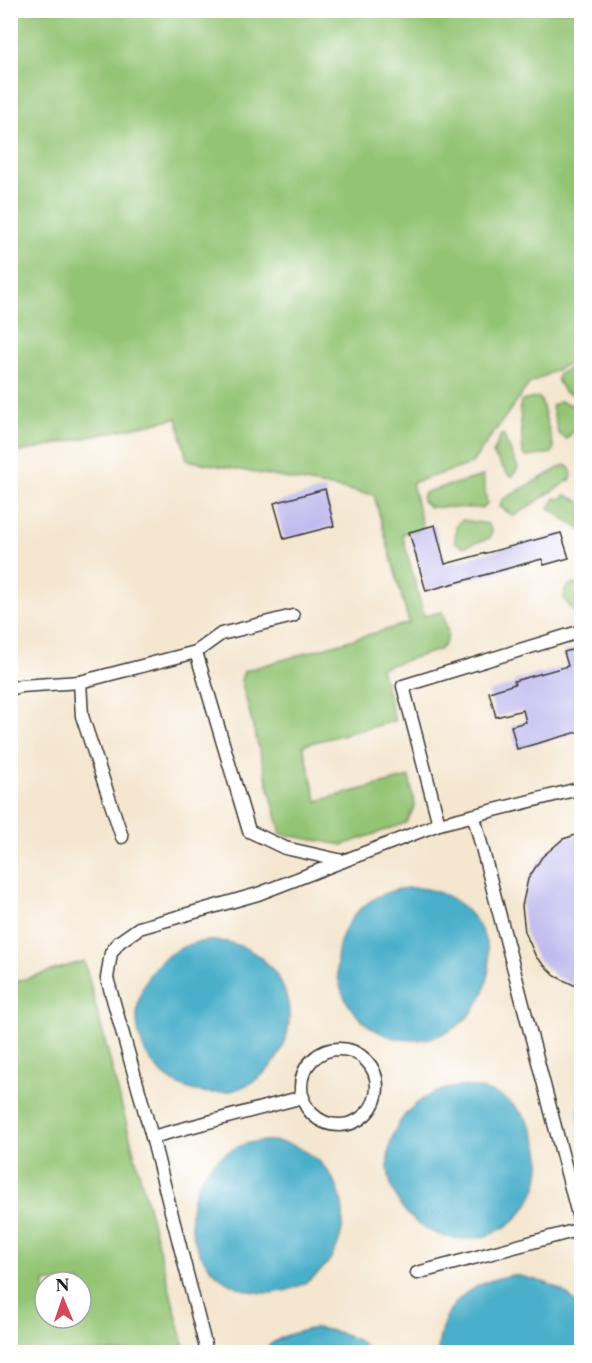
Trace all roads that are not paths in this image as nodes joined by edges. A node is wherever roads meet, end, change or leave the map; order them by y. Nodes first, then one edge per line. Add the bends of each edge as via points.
1 (293, 616) dead end
2 (582, 631) edge
3 (196, 652) junction
4 (80, 682) junction
5 (10, 689) edge
6 (582, 788) edge
7 (474, 817) junction
8 (438, 824) junction
9 (122, 837) dead end
10 (343, 861) junction
11 (303, 1097) junction
12 (152, 1137) junction
13 (581, 1230) edge
14 (417, 1273) dead end
15 (207, 1353) edge

1 - 3 lane via 221,634
2 - 8 lane via 403,686
3 - 4 lane
3 - 10 lane via 249,831 285,848
4 - 5 lane
4 - 9 lane via 82,716
6 - 7 lane
7 - 8 lane
7 - 13 lane
8 - 10 lane
10 - 12 lane via 258,894 139,928 111,953 107,978
11 - 11 lane via 316,1117 327,1123 350,1123 370,1109 378,1087 376,1075 360,1055 348,1050 322,1053 304,1072
11 - 12 lane
12 - 15 lane
13 - 14 lane

